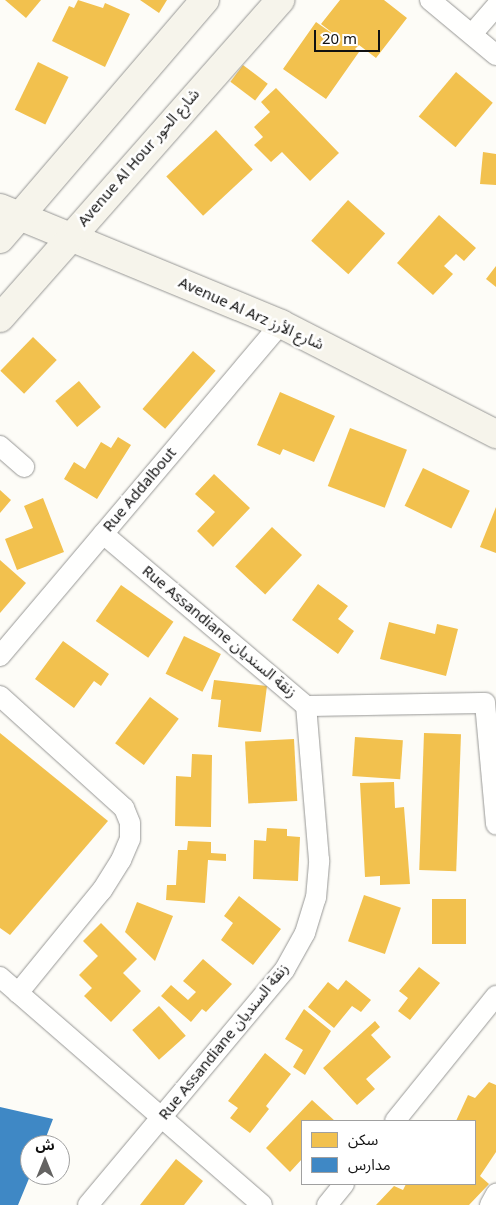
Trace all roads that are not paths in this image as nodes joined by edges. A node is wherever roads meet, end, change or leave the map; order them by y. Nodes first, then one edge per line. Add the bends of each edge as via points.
1 (205, 0) edge
2 (280, 0) edge
3 (430, 0) edge
4 (496, 6) edge
5 (472, 34) junction
6 (496, 55) edge
7 (10, 212) edge
8 (71, 235) junction
9 (0, 238) edge
10 (0, 318) edge
11 (281, 324) junction
12 (496, 434) edge
13 (0, 446) edge
14 (24, 467) dead end
15 (103, 534) junction
16 (0, 656) edge
17 (0, 696) edge
18 (490, 697) edge
19 (306, 706) junction
20 (496, 825) edge
21 (0, 978) edge
22 (18, 993) junction
23 (496, 996) edge
24 (162, 1120) junction
25 (396, 1120) edge
26 (343, 1185) edge
27 (496, 1194) edge
28 (88, 1205) edge
29 (262, 1205) edge
30 (327, 1205) edge
31 (490, 1205) edge

1 - 7 street
2 - 8 street, Avenue Al Hour شارع الحور
3 - 5 street
4 - 5 street
5 - 6 street
7 - 8 street, Avenue Al Arz شارع الأرز
7 - 9 street
8 - 10 street, Avenue Al Hour شارع الحور
8 - 11 street, Avenue Al Arz شارع الأرز
11 - 12 street, Avenue Al Arz شارع الأرز
11 - 15 street, Rue Addalbout
13 - 14 street
15 - 16 street, Rue Addalbout
15 - 19 street, Rue Assandiane زنقة السنديان
17 - 22 street via 124,808 130,823 130,839 122,860 102,890
18 - 19 street
18 - 20 street
19 - 24 street, Rue Assandiane زنقة السنديان via 319,860 316,898 305,933 285,970
21 - 22 street
22 - 24 street
23 - 25 street
24 - 28 street, Rue Assandiane زنقة السنديان
24 - 29 street
26 - 30 street
27 - 31 street

